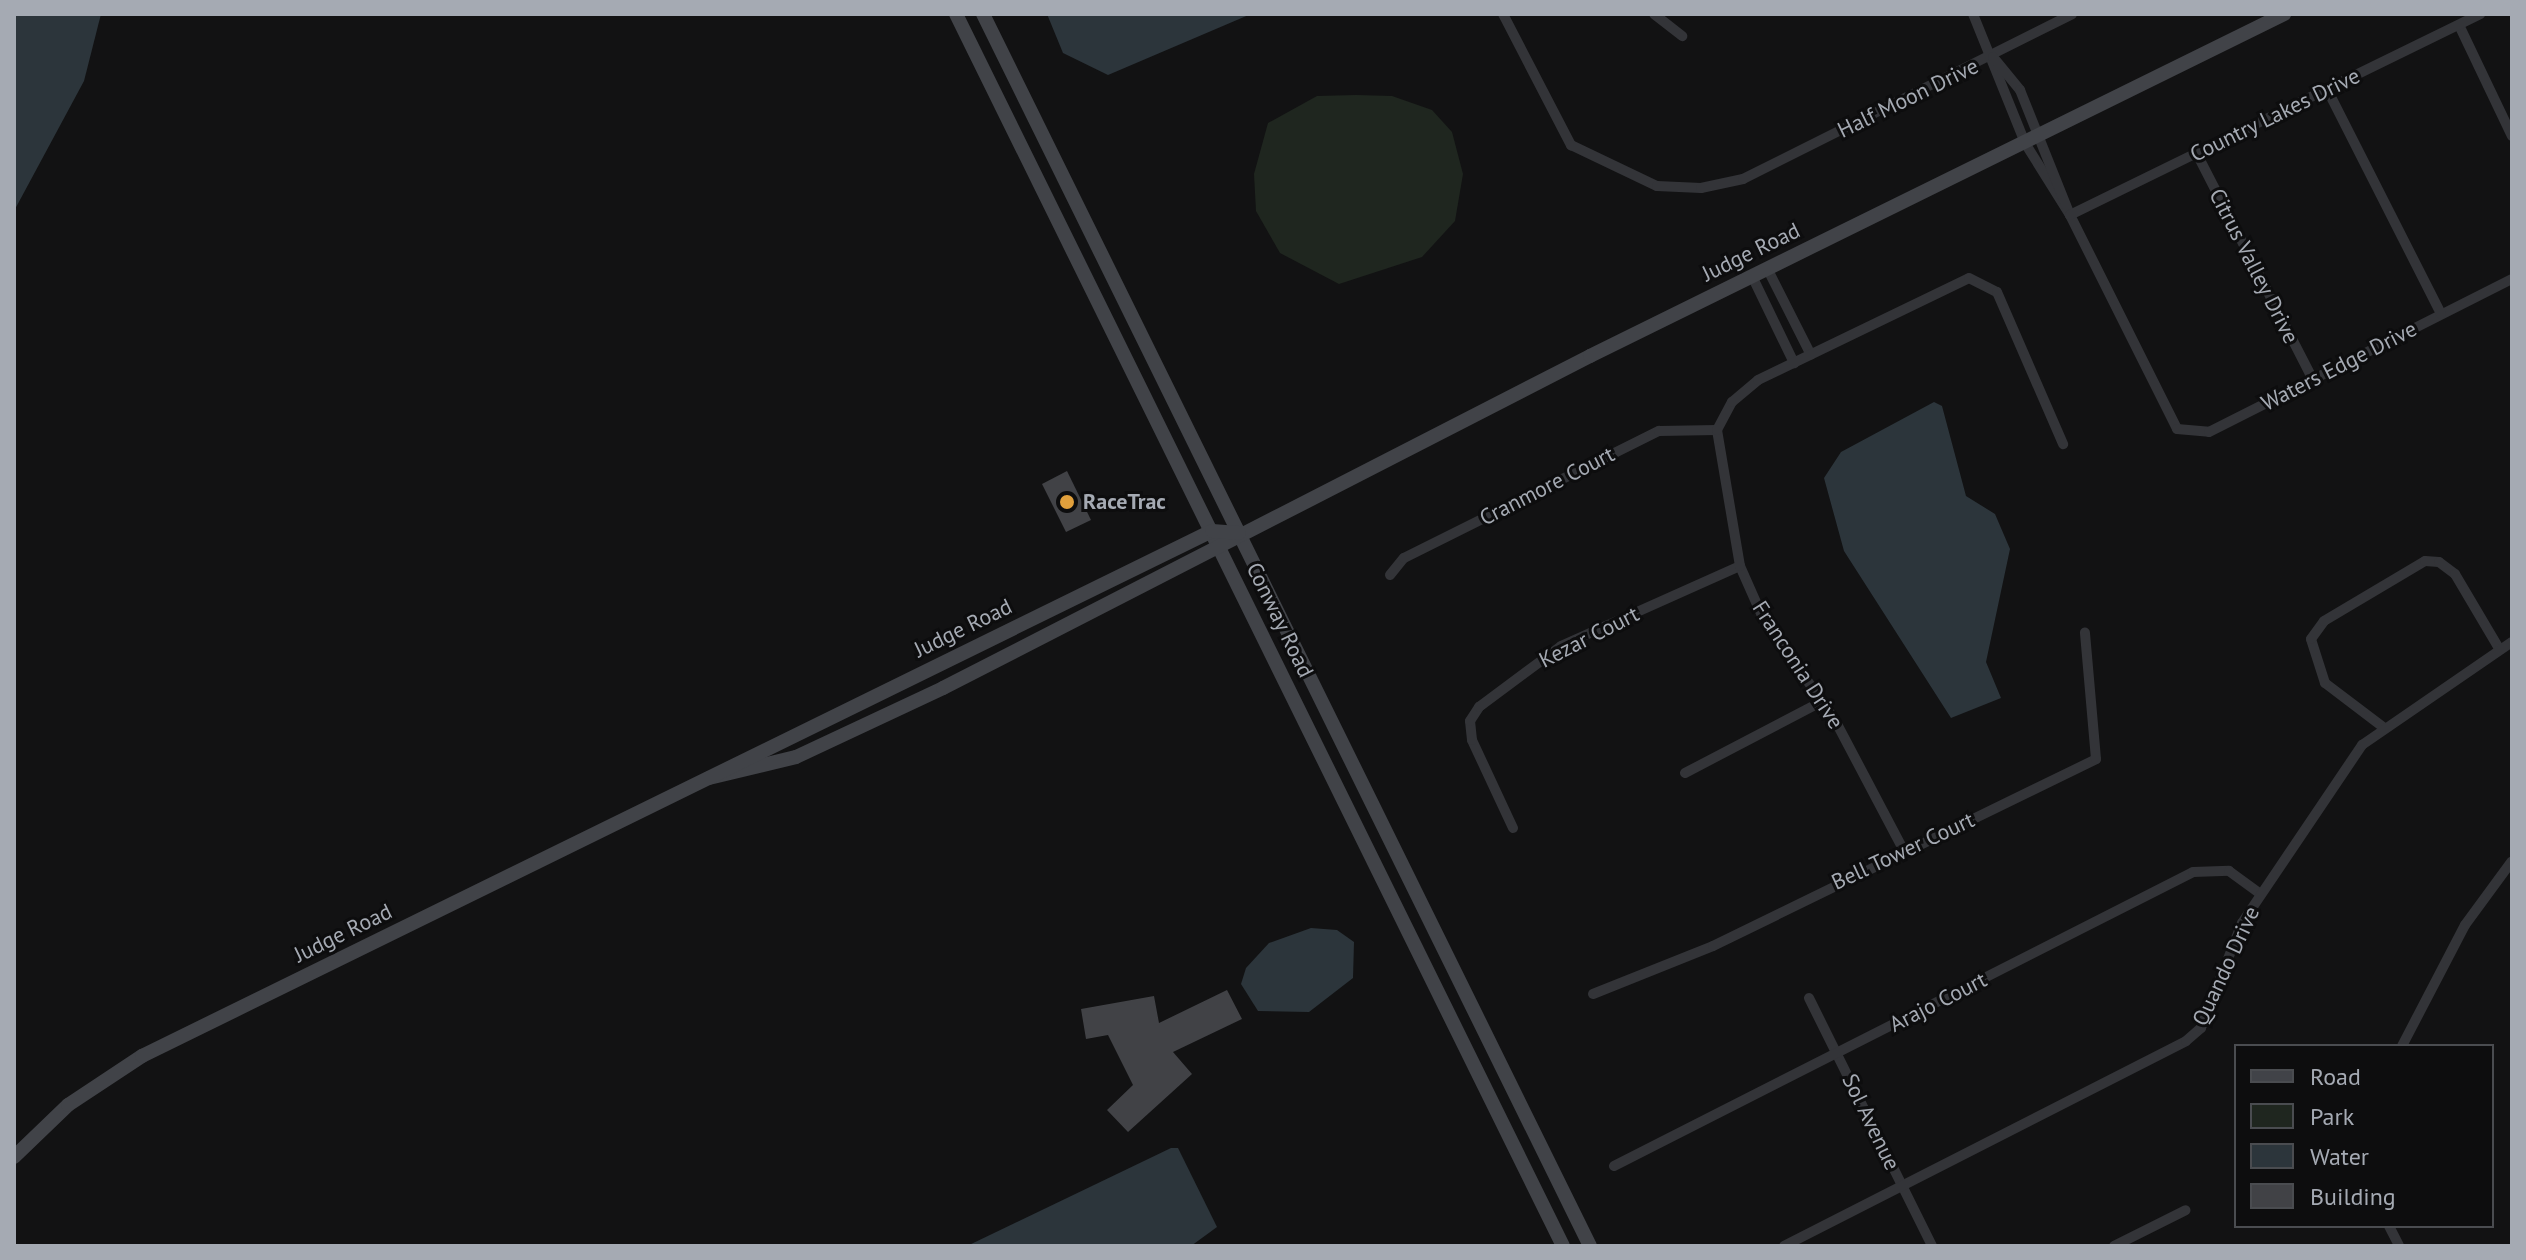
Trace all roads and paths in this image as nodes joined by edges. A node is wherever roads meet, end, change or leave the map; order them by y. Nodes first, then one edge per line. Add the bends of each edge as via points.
1 (956, 14) edge
2 (983, 14) edge
3 (1503, 14) edge
4 (1654, 14) edge
5 (1973, 14) edge
6 (2072, 14) edge
7 (2284, 14) edge
8 (2480, 14) edge
9 (2459, 25) junction
10 (1682, 36) dead end
11 (1993, 57) junction
12 (2327, 89) junction
13 (2020, 90) junction
14 (2003, 98) junction
15 (2040, 135) junction
16 (2512, 136) edge
17 (2025, 143) junction
18 (2197, 154) junction
19 (2070, 215) junction
20 (1075, 255) junction
21 (1767, 268) junction
22 (1752, 276) junction
23 (2512, 279) edge
24 (1116, 284) junction
25 (2441, 314) junction
26 (1793, 318) junction
27 (1777, 327) junction
28 (1811, 355) junction
29 (1794, 363) junction
30 (2312, 378) junction
31 (1717, 430) junction
32 (2063, 444) dead end
33 (1212, 531) junction
34 (1239, 533) junction
35 (1222, 550) junction
36 (1740, 566) junction
37 (1390, 575) dead end
38 (2085, 632) dead end
39 (2512, 642) edge
40 (2500, 650) junction
41 (1821, 702) junction
42 (2383, 727) junction
43 (1685, 773) dead end
44 (709, 778) junction
45 (1513, 828) dead end
46 (1904, 851) junction
47 (2512, 861) edge
48 (2261, 894) junction
49 (1438, 989) junction
50 (1593, 994) dead end
51 (1809, 998) dead end
52 (1478, 1017) junction
53 (2403, 1044) edge
54 (1837, 1054) junction
55 (14, 1157) edge
56 (1614, 1166) dead end
57 (1903, 1187) junction
58 (2186, 1210) dead end
59 (2390, 1228) edge
60 (1563, 1246) edge
61 (1590, 1246) edge
62 (1784, 1246) edge
63 (1932, 1246) edge
64 (2114, 1246) edge
65 (2399, 1246) edge

1 - 20 street, Conway Road
2 - 24 street, Conway Road
3 - 11 street, Half Moon Drive via 1571,145 1657,186 1701,188 1743,179
4 - 10 street
5 - 11 street
6 - 11 street, Half Moon Drive
7 - 15 street, Judge Road
8 - 9 street, Country Lakes Drive
9 - 12 street, Country Lakes Drive
9 - 16 street
11 - 13 street
11 - 14 street
12 - 18 street, Country Lakes Drive
12 - 25 street
13 - 14 street
13 - 15 street
14 - 17 street
15 - 17 street, Judge Road
15 - 19 street
17 - 19 street via 2053,199
17 - 21 street, Judge Road
18 - 19 street, Country Lakes Drive
18 - 30 street, Citrus Valley Drive
19 - 30 street, Waters Edge Drive via 2177,429 2209,432
20 - 24 street
20 - 33 street, Conway Road
21 - 22 street, Judge Road
21 - 26 street
22 - 27 street
22 - 34 street, Judge Road
23 - 25 street, Waters Edge Drive
24 - 34 street, Conway Road
25 - 30 street, Waters Edge Drive
26 - 27 street
26 - 28 street
27 - 29 street
28 - 29 street
28 - 32 street via 1969,278 1984,280 2022,344
29 - 31 street via 1732,402
31 - 36 street, Franconia Drive
31 - 37 street, Cranmore Court via 1659,431 1404,558
33 - 34 street
33 - 35 street, Conway Road
33 - 44 street, Judge Road
34 - 35 street, Judge Road
34 - 52 street, Conway Road
35 - 44 street, Judge Road via 796,757
35 - 49 street, Conway Road
36 - 41 street, Franconia Drive via 1763,618
36 - 45 street, Kezar Court via 1561,646 1479,707 1472,740
38 - 46 street, Bell Tower Court via 2096,759
39 - 40 street, Quando Drive
40 - 42 street, Quando Drive
40 - 42 street via 2455,574 2439,562 2425,561 2324,621 2311,639 2325,683
41 - 43 street
41 - 46 street, Franconia Drive
42 - 48 street, Quando Drive via 2362,745
44 - 55 street, Judge Road via 142,1056 68,1105
46 - 50 street, Bell Tower Court via 1713,946
47 - 53 street via 2465,925
48 - 54 street, Arajo Court via 2229,871 2193,872
48 - 57 street, Quando Drive via 2224,962 2201,1028 2186,1041
49 - 52 street
49 - 60 street, Conway Road
51 - 54 street, Sol Avenue
52 - 61 street, Conway Road
54 - 56 street, Arajo Court
54 - 57 street, Sol Avenue
57 - 62 street, Quando Drive
57 - 63 street, Sol Avenue
58 - 64 street
59 - 65 street

